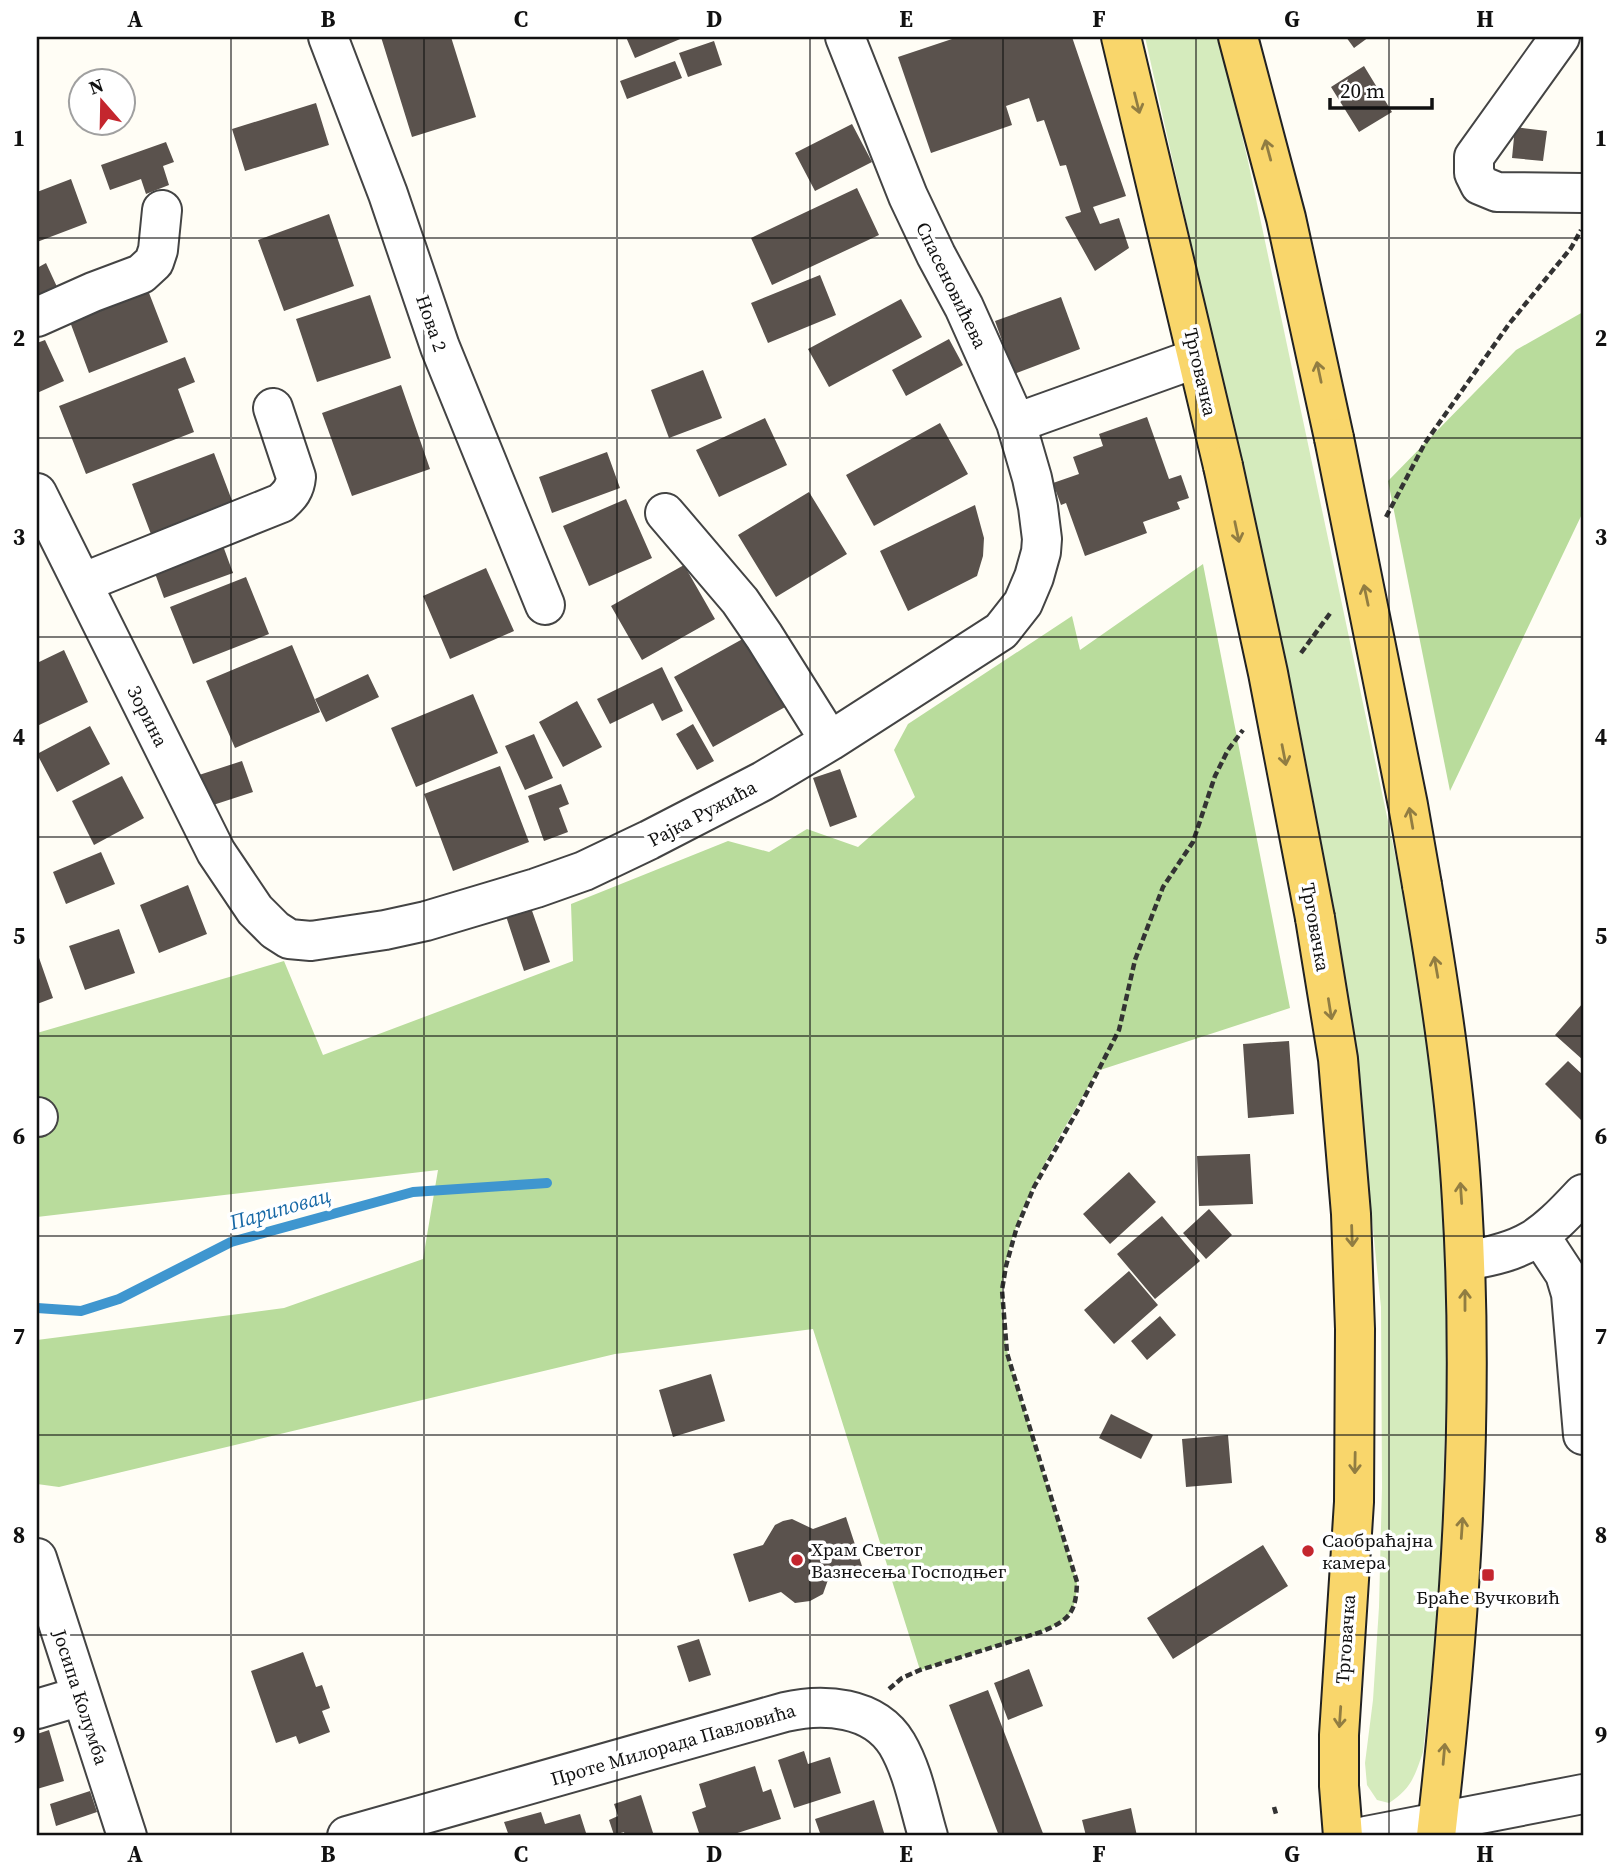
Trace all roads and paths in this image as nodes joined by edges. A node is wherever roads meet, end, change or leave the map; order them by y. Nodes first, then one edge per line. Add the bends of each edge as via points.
1 (328, 37) edge
2 (845, 37) edge
3 (1121, 37) edge
4 (1238, 37) edge
5 (1560, 37) edge
6 (1583, 193) edge
7 (162, 210) dead end
8 (1583, 222) edge
9 (37, 317) edge
10 (1197, 358) junction
11 (273, 408) dead end
12 (1016, 423) junction
13 (37, 493) edge
14 (665, 513) dead end
15 (1382, 526) dead end
16 (1042, 539) joint
17 (82, 583) junction
18 (545, 605) dead end
19 (1335, 607) dead end
20 (1294, 662) dead end
21 (1245, 728) dead end
22 (830, 741) junction
23 (275, 930) joint
24 (1583, 1194) edge
25 (1540, 1236) junction
26 (1465, 1261) junction
27 (1583, 1435) edge
28 (37, 1558) edge
29 (81, 1696) junction
30 (37, 1709) edge
31 (857, 1713) junction
32 (1583, 1794) edge
33 (1274, 1807) dead end
34 (1276, 1814) dead end
35 (1437, 1829) edge
36 (127, 1836) edge
37 (347, 1836) edge
38 (928, 1836) edge
39 (1343, 1836) edge
40 (1366, 1836) edge

1 - 18 street, Нова 2 via 440,347
2 - 12 street, Спасеновићева via 908,196 970,318
3 -> 10 main road, Трговачка
26 -> 4 main road, bridge via 1444,1013 1409,805 1286,218
5 - 6 street via 1474,157 1474,173 1480,186 1497,192
7 - 9 street via 158,250 154,262 141,274
8 - 15 path via 1572,248 1509,324 1425,443
10 - 12 street
10 -> 39 main road, Трговачка, bridge via 1268,673 1338,1059 1351,1214 1356,1460 1339,1734
11 - 17 street via 296,477 289,496
12 - 16 street, Спасеновићева via 1032,478
13 - 17 street, Зорина
14 - 22 street via 740,601
16 - 22 street, Рајка Ружића via 1030,589 1000,631
17 - 23 street, Зорина via 216,852 255,910
19 - 20 path
21 - 31 path via 1215,776 1193,842 1163,887 1135,960 1119,1030 1034,1187 1006,1266 1002,1290 1007,1353 1077,1582 1071,1615 1041,1632 902,1678
22 - 23 street, Рајка Ружића via 649,841 536,888 386,930 312,941 289,939
24 - 25 street
25 - 26 street via 1505,1253
25 - 27 street via 1571,1294
35 -> 26 main road via 1465,1494
28 - 29 street, Јосипа Колумба
29 - 30 street
29 - 36 street, Јосипа Колумба
31 - 37 street, Проте Милорада Павловића via 818,1706 785,1712
31 - 38 street, Проте Милорада Павловића via 881,1726 895,1741
32 - 35 street
33 - 34 path
35 - 40 street

